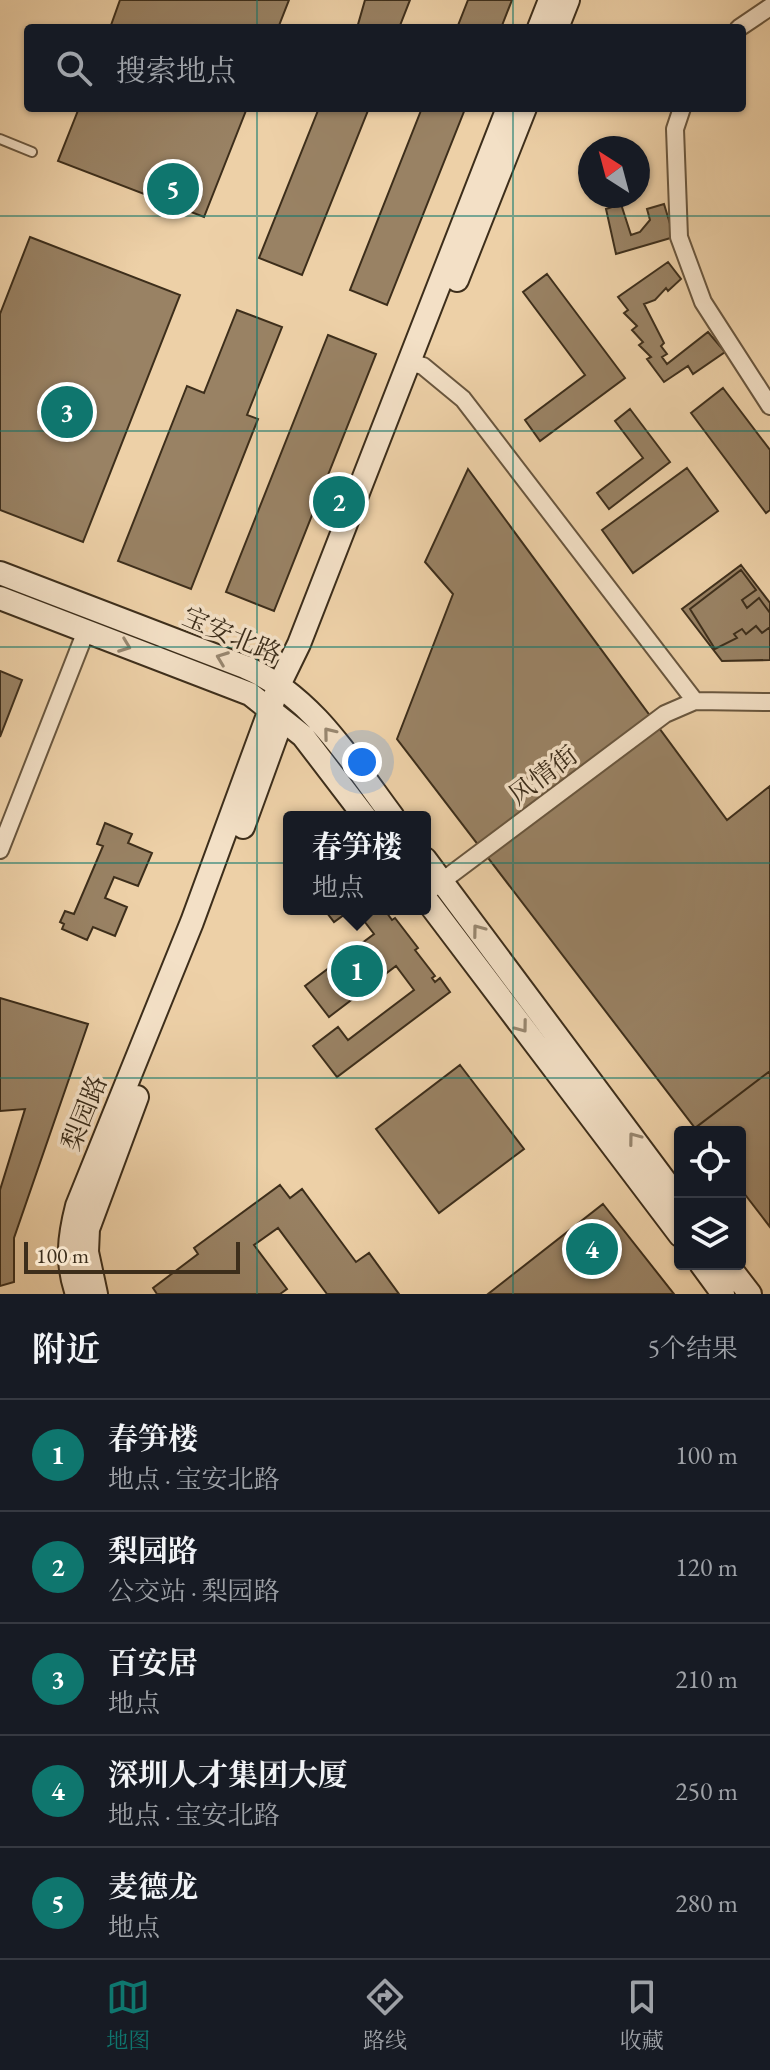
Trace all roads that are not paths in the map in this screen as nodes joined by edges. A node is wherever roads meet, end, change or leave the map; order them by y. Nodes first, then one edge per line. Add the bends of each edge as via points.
1 (550, 0) edge
2 (568, 0) edge
3 (770, 7) edge
4 (541, 24) edge
5 (559, 24) edge
6 (745, 24) edge
7 (507, 112) edge
8 (523, 112) edge
9 (681, 112) edge
10 (0, 139) edge
11 (32, 152) dead end
12 (416, 364) junction
13 (770, 406) edge
14 (0, 573) edge
15 (0, 598) edge
16 (86, 631) junction
17 (285, 689) junction
18 (695, 701) junction
19 (770, 702) edge
20 (277, 714) junction
21 (360, 811) edge
22 (388, 811) edge
23 (0, 850) edge
24 (431, 891) edge
25 (678, 1198) edge
26 (674, 1227) edge
27 (705, 1270) edge
28 (732, 1270) edge
29 (77, 1294) edge
30 (96, 1294) edge
31 (723, 1294) edge
32 (750, 1294) edge

1 - 4 street
2 - 5 street
3 - 6 street
7 - 12 street, 梨园路
8 - 12 street, 梨园路
9 - 13 street via 675,129 679,237 703,302
10 - 11 lane
12 - 17 street, 梨园路
12 - 18 street via 463,399
17 -> 14 street, 宝安北路 via 245,667
15 - 16 street, 宝安北路
16 -> 20 street, 宝安北路 via 250,694
16 - 23 street
17 - 20 street, 梨园路
22 -> 17 street, 宝安北路 via 323,725
18 - 19 street
18 - 24 street, 风情街 via 665,714
20 - 21 street, 宝安北路 via 314,749
20 - 29 street, 梨园路 via 77,1206 69,1259
20 - 30 street, 梨园路 via 269,764 93,1209 87,1252
25 -> 24 street
24 -> 26 street
27 - 31 street
28 - 32 street

